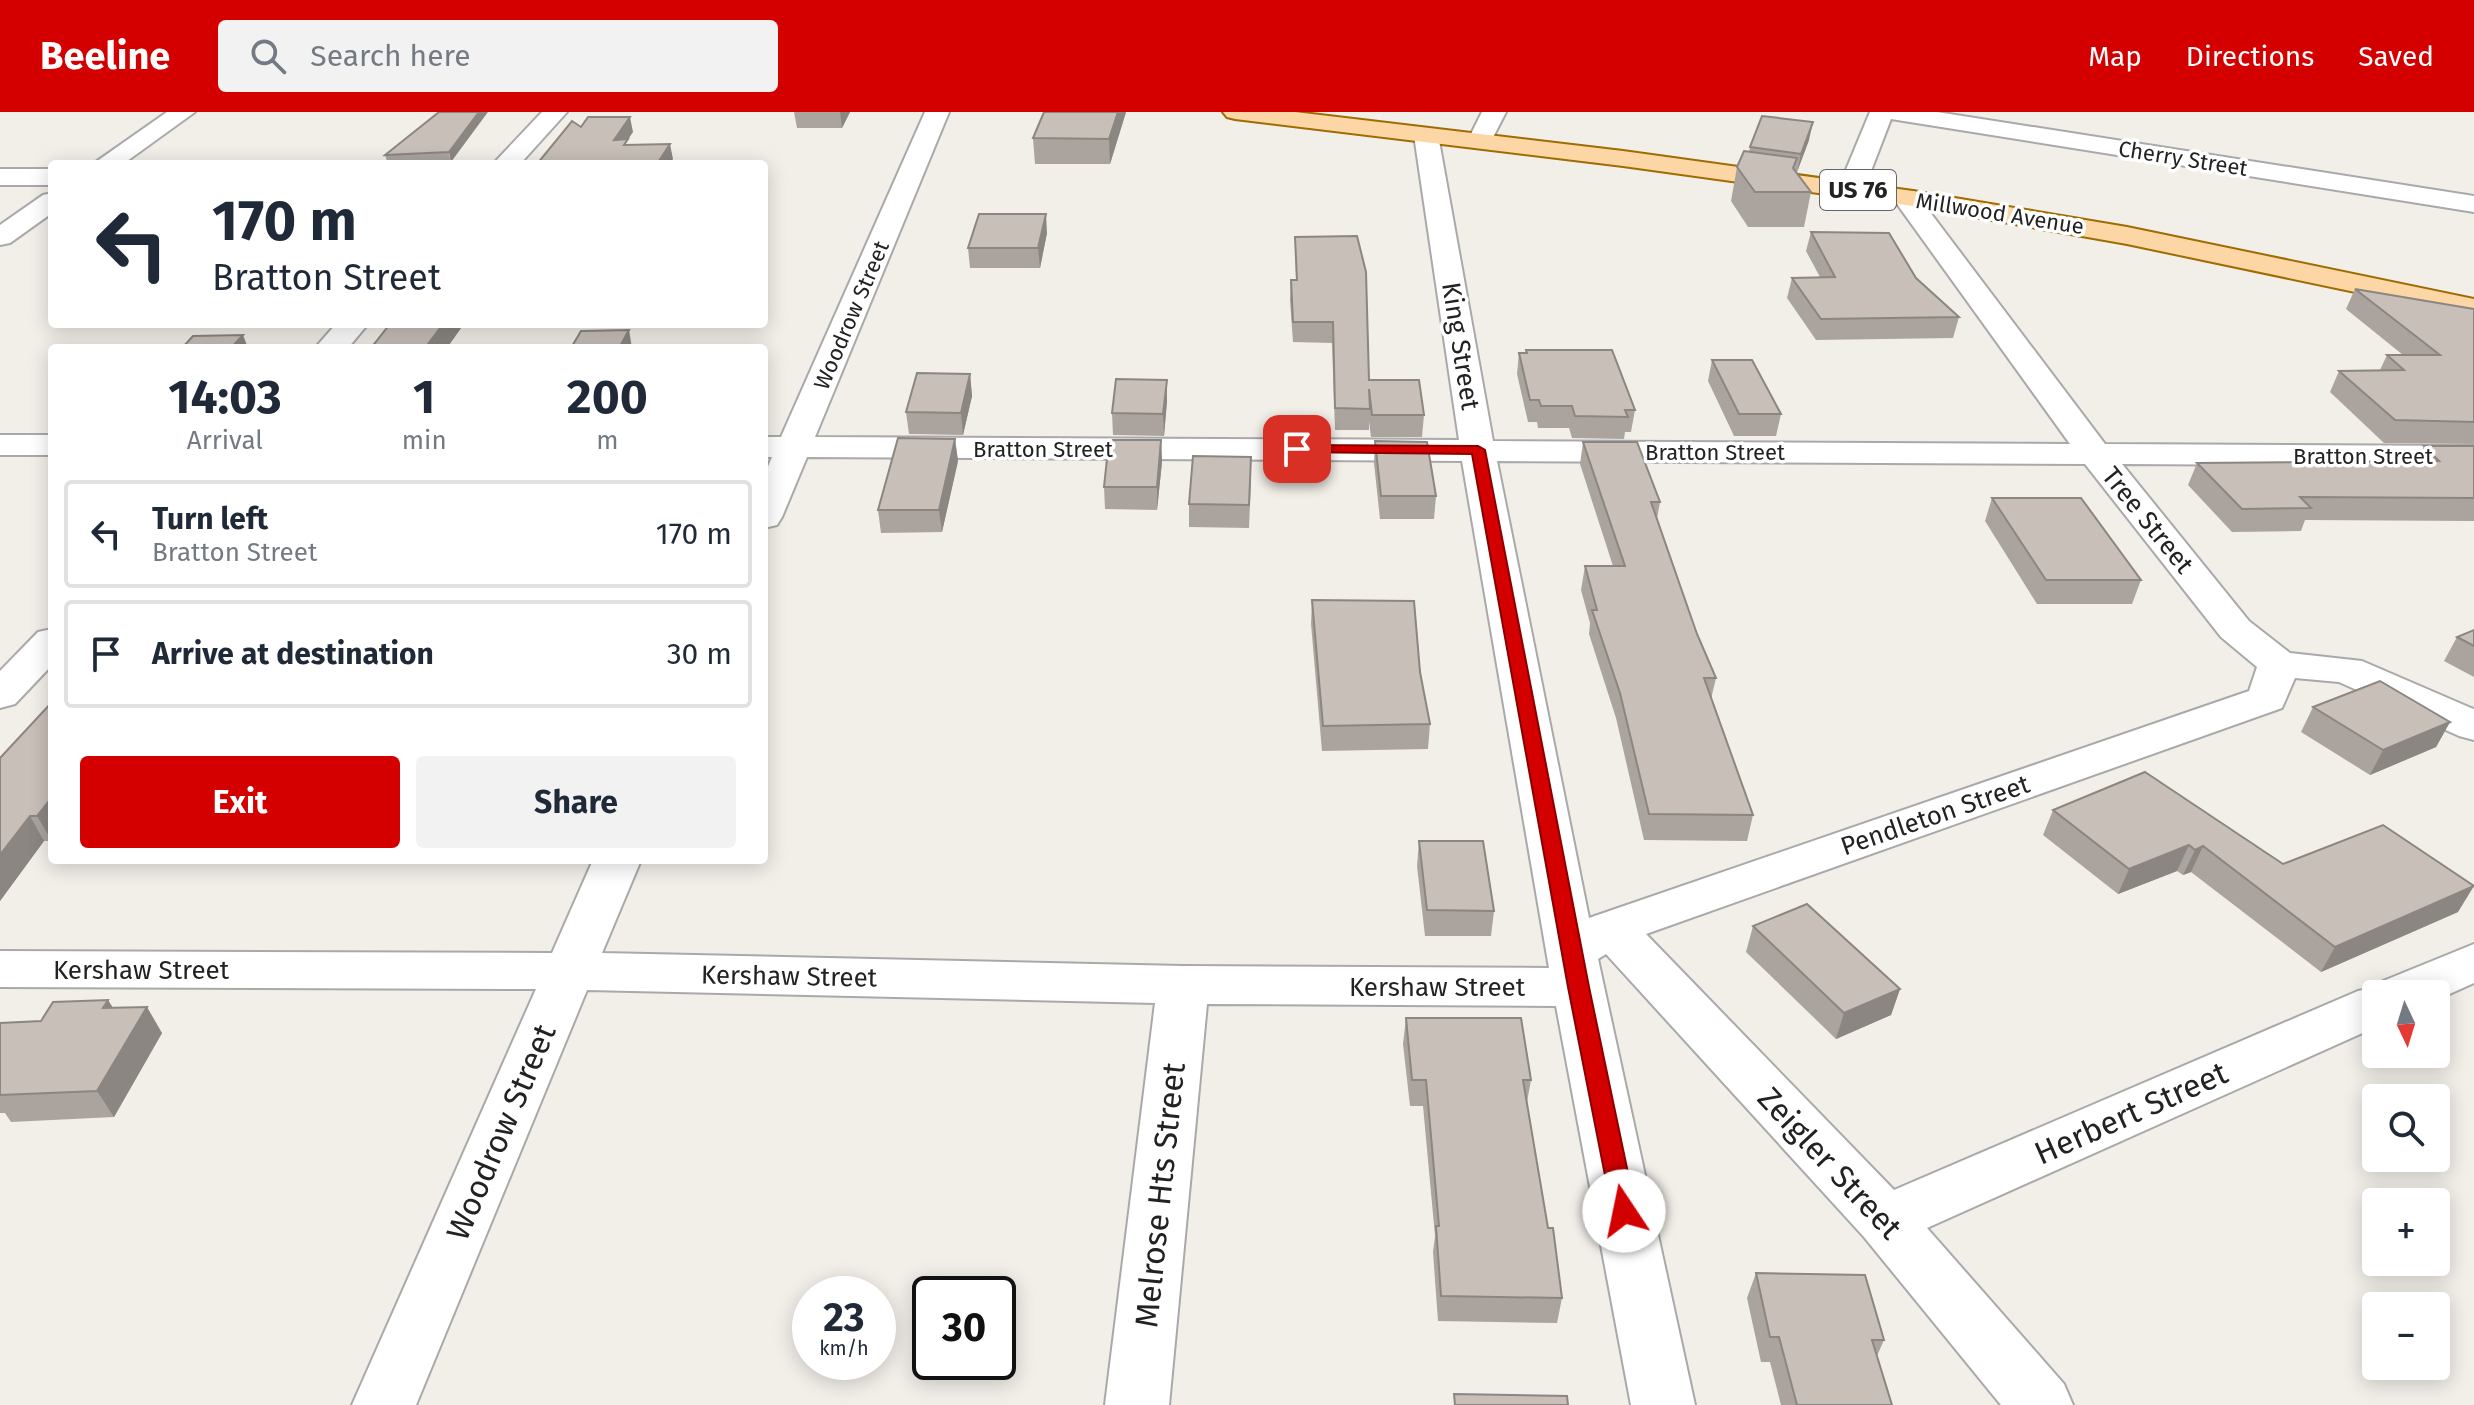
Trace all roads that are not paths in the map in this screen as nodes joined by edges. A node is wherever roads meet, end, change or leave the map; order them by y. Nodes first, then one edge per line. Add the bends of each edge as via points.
1 (183, 112) edge
2 (555, 112) edge
3 (937, 112) edge
4 (1235, 112) edge
5 (1494, 112) edge
6 (1882, 112) edge
7 (1892, 112) edge
8 (1426, 135) junction
9 (1479, 142) junction
10 (112, 160) edge
11 (510, 160) edge
12 (0, 177) edge
13 (48, 177) edge
14 (1851, 189) junction
15 (1905, 197) junction
16 (48, 204) edge
17 (2474, 204) edge
18 (0, 237) edge
19 (2474, 308) edge
20 (349, 328) edge
21 (335, 344) edge
22 (0, 445) edge
23 (48, 445) edge
24 (779, 448) edge
25 (1478, 450) junction
26 (2096, 455) junction
27 (2474, 456) edge
28 (768, 499) edge
29 (48, 645) edge
30 (2279, 664) junction
31 (0, 695) edge
32 (2474, 727) edge
33 (615, 864) edge
34 (1587, 955) junction
35 (2474, 962) edge
36 (0, 969) edge
37 (570, 971) junction
38 (2433, 980) edge
39 (1183, 985) junction
40 (2362, 1011) edge
41 (1885, 1220) junction
42 (384, 1405) edge
43 (1137, 1405) edge
44 (1663, 1405) edge
45 (2041, 1405) edge

1 - 10 street
2 - 11 street
3 - 24 street, Woodrow Street
4 - 8 main road, Millwood Avenue / US 76
5 - 9 street
6 - 14 street
7 - 17 street, Cherry Street
8 - 9 main road, Millwood Avenue / US 76
8 - 25 street, King Street
9 - 14 main road, Millwood Avenue / US 76
12 - 13 street
14 - 15 main road, Millwood Avenue / US 76
15 - 19 main road, Millwood Avenue / US 76 via 2139,237
15 - 26 street, Tree Street
16 - 18 street
20 - 21 street
22 - 23 street
24 - 25 street, Bratton Street
24 - 28 street, Woodrow Street
25 - 26 street, Bratton Street
25 - 34 street, King Street
26 - 27 street, Bratton Street
26 - 30 street, Tree Street via 2235,629
29 - 31 street
30 - 32 street via 2347,670
30 - 34 street, Pendleton Street via 2267,699
33 - 37 street, Woodrow Street
34 - 39 street, Kershaw Street
34 - 41 street, Zeigler Street
34 - 44 street, King Street
35 - 38 street
36 - 37 street, Kershaw Street
37 - 39 street, Kershaw Street
37 - 42 street, Woodrow Street
39 - 43 street, Melrose Hts Street
40 - 41 street, Herbert Street
41 - 45 street, Zeigler Street

